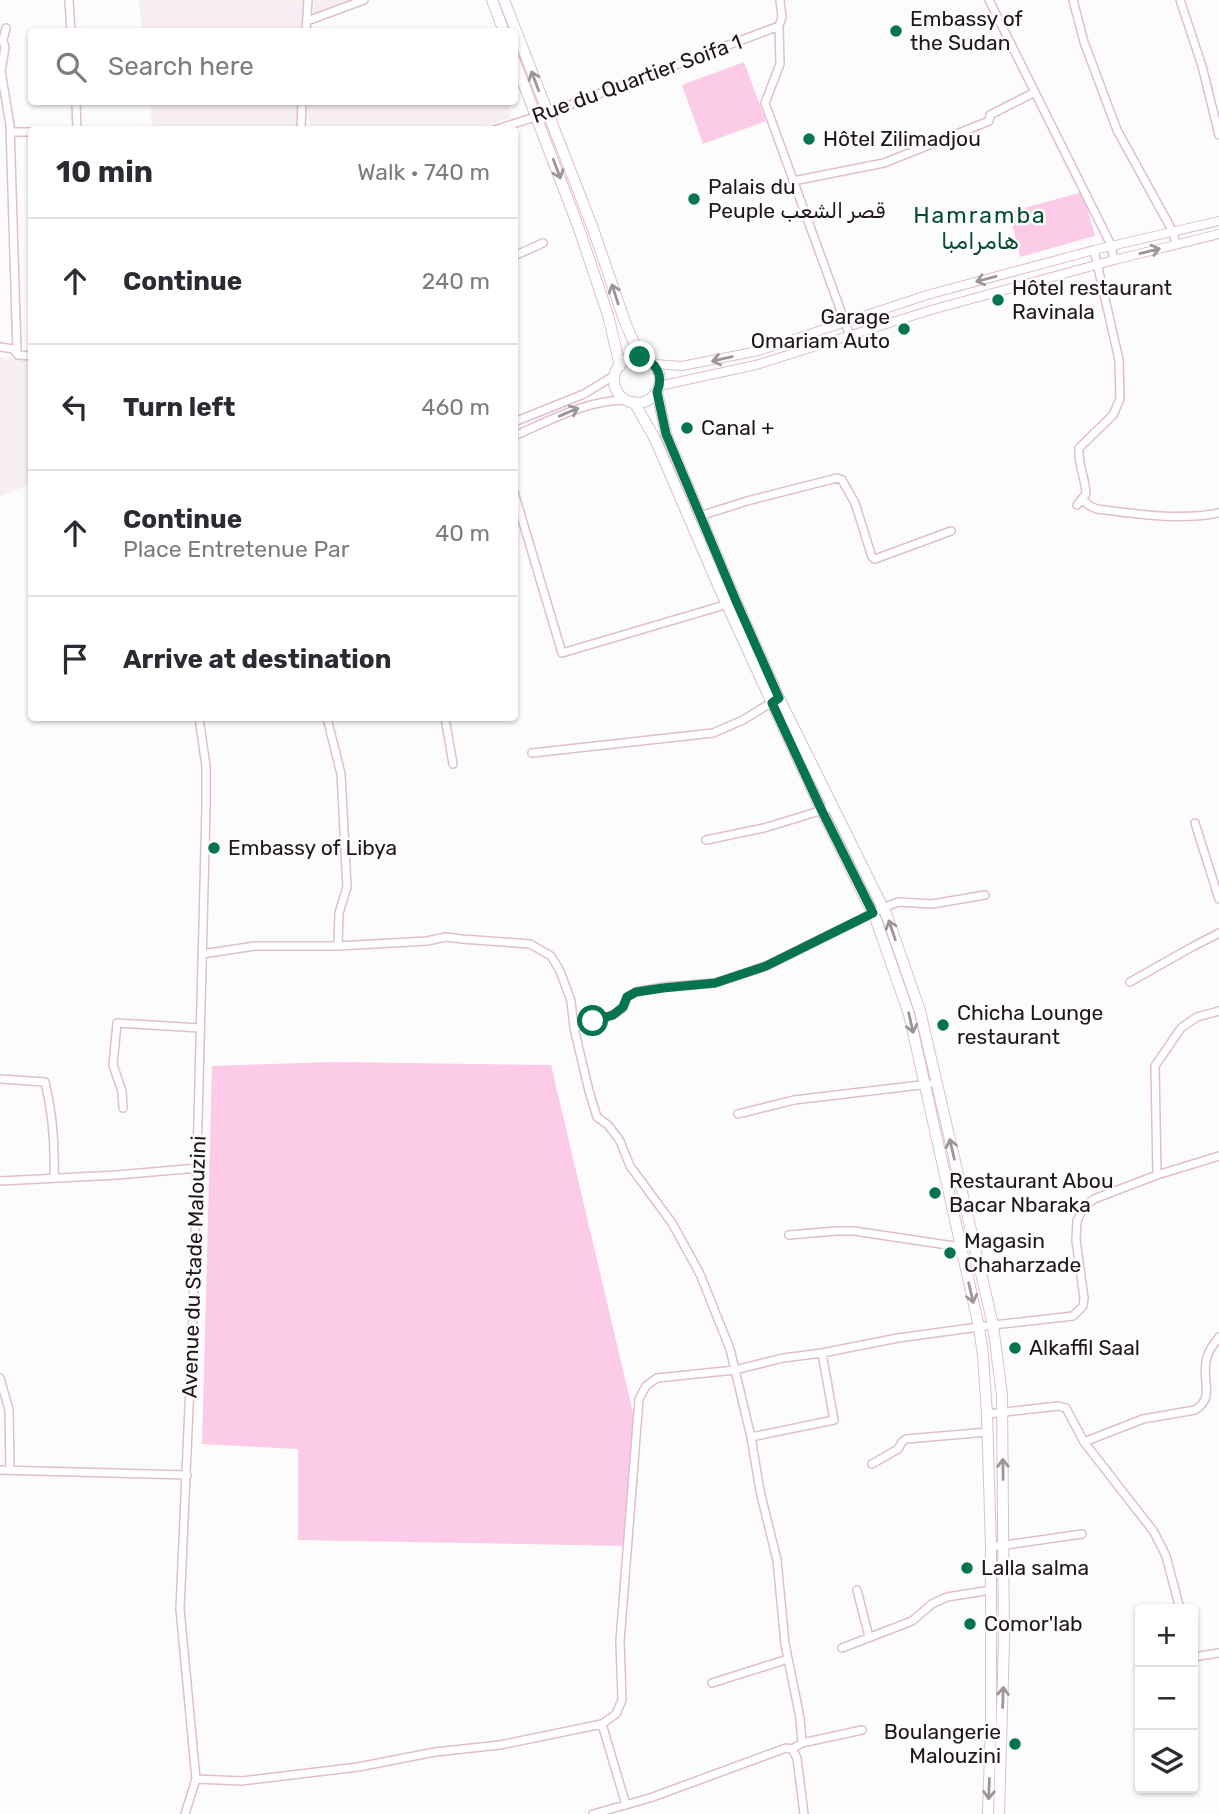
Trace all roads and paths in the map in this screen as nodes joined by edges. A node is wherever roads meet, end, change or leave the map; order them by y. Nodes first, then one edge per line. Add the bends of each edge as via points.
1 (69, 0) edge
2 (308, 0) edge
3 (364, 0) edge
4 (492, 0) edge
5 (504, 0) edge
6 (780, 0) edge
7 (989, 0) edge
8 (1073, 0) edge
9 (1180, 0) edge
10 (307, 21) junction
11 (779, 26) junction
12 (6, 28) dead end
13 (71, 28) edge
14 (306, 28) edge
15 (502, 28) edge
16 (515, 28) edge
17 (518, 36) edge
18 (518, 70) edge
19 (1035, 92) junction
20 (76, 105) edge
21 (302, 105) edge
22 (548, 113) junction
23 (536, 116) junction
24 (77, 126) edge
25 (301, 126) edge
26 (506, 126) edge
27 (10, 132) junction
28 (28, 132) edge
29 (1219, 135) edge
30 (793, 181) junction
31 (1219, 221) edge
32 (1172, 232) junction
33 (1219, 234) edge
34 (543, 243) dead end
35 (1176, 244) junction
36 (1111, 245) junction
37 (1094, 250) junction
38 (518, 254) edge
39 (1114, 260) junction
40 (1097, 265) junction
41 (845, 323) junction
42 (850, 336) junction
43 (0, 347) edge
44 (17, 352) junction
45 (28, 356) edge
46 (640, 357) junction
47 (654, 364) junction
48 (618, 370) junction
49 (658, 389) junction
50 (631, 401) junction
51 (518, 420) edge
52 (518, 434) edge
53 (518, 505) edge
54 (1219, 513) edge
55 (700, 516) junction
56 (951, 531) dead end
57 (731, 603) junction
58 (776, 700) junction
59 (199, 721) edge
60 (328, 721) edge
61 (446, 721) edge
62 (532, 753) dead end
63 (453, 764) dead end
64 (827, 809) junction
65 (1195, 823) dead end
66 (706, 840) dead end
67 (985, 895) dead end
68 (1219, 899) edge
69 (878, 910) junction
70 (1219, 933) edge
71 (338, 946) junction
72 (202, 954) junction
73 (1130, 982) dead end
74 (1219, 1011) edge
75 (200, 1028) junction
76 (574, 1028) junction
77 (0, 1079) edge
78 (936, 1083) junction
79 (924, 1084) junction
80 (123, 1108) dead end
81 (738, 1114) dead end
82 (1219, 1156) edge
83 (198, 1168) junction
84 (1157, 1175) junction
85 (54, 1177) junction
86 (0, 1181) edge
87 (789, 1236) dead end
88 (961, 1247) junction
89 (993, 1325) junction
90 (979, 1327) junction
91 (1219, 1337) edge
92 (822, 1353) junction
93 (735, 1370) junction
94 (0, 1378) edge
95 (1002, 1413) junction
96 (987, 1414) junction
97 (988, 1432) junction
98 (751, 1437) junction
99 (1084, 1442) junction
100 (872, 1464) dead end
101 (0, 1470) edge
102 (10, 1470) junction
103 (187, 1475) junction
104 (1082, 1534) dead end
105 (1004, 1546) junction
106 (991, 1547) junction
107 (857, 1590) dead end
108 (990, 1590) junction
109 (1179, 1604) edge
110 (869, 1637) junction
111 (842, 1648) dead end
112 (1219, 1653) edge
113 (1198, 1656) edge
114 (788, 1660) junction
115 (712, 1683) dead end
116 (602, 1724) junction
117 (862, 1730) dead end
118 (802, 1743) junction
119 (792, 1749) junction
120 (196, 1779) junction
121 (626, 1805) junction
122 (186, 1814) edge
123 (593, 1814) edge
124 (804, 1814) edge
125 (988, 1814) edge
126 (999, 1814) edge

1 - 13 street
2 - 10 street
3 - 10 street
4 - 15 main road
16 -> 5 main road
6 - 11 street
7 - 19 street
8 - 32 street via 1116,130
9 - 29 street
10 - 14 street
11 - 22 street, Rue du Quartier Soifa 1
11 - 30 street via 780,64 765,103
12 - 27 street via 1,71
22 -> 17 main road
18 - 23 main road
19 - 30 street via 990,116 989,121 884,163
19 - 36 street
20 - 24 street
21 - 25 street
22 - 23 street, Rue du Quartier Soifa 1
46 -> 22 main road
23 - 26 street, Rue du Quartier Soifa 1
23 -> 48 main road via 600,289
27 - 28 street
27 - 44 street
30 - 41 street
31 - 32 street
32 - 35 street
32 - 36 street
33 - 35 street
34 - 38 street
39 -> 35 street
36 - 37 street
36 - 39 street
37 - 40 street
37 -> 41 street via 928,295
39 - 40 street
40 - 42 street
40 - 54 street via 1119,360 1120,399 1113,415 1079,448 1086,494 1080,502 1097,509 1136,513 1195,517
41 - 42 street
41 -> 47 street via 704,363
42 - 49 street
43 - 44 street
44 - 45 street
46 - 47 main road
46 - 48 main road via 629,359
47 - 49 main road via 660,374
48 - 50 main road via 617,390
48 - 51 street via 584,394
49 - 50 main road via 647,401
49 - 55 main road via 666,434
52 -> 50 street via 576,408
50 - 57 main road via 655,439
53 - 57 street via 562,653
55 - 56 street via 837,478 855,503 875,559
55 - 57 main road
57 - 58 main road
58 - 62 street via 713,733
58 - 64 main road
59 - 72 street, Avenue du Stade Malouzini via 206,766
60 - 71 street via 341,774 347,887 339,913
61 - 63 street
64 - 66 street
64 - 69 main road
65 - 68 street
67 - 69 street via 932,904 898,902
69 - 76 street via 766,966 715,983 636,992 613,1015
78 -> 69 main road via 920,1011
69 -> 79 main road
70 - 73 street
71 - 72 street via 255,946
71 - 76 street via 446,937 530,944 551,956 560,971 571,1000
72 - 75 street, Avenue du Stade Malouzini
74 - 84 street via 1181,1028 1155,1066
75 - 80 street via 117,1023 113,1065
75 - 83 street, Avenue du Stade Malouzini
76 - 93 street via 597,1116 620,1141 629,1166 672,1223 700,1274
77 - 85 street via 45,1082 54,1128
78 - 79 street
89 -> 78 main road
79 - 81 street via 794,1100
79 - 88 main road
82 - 84 street
83 - 85 street
83 - 103 street, Avenue du Stade Malouzini
84 - 89 street via 1094,1199 1083,1208 1076,1240 1084,1298 1078,1312
85 - 86 street
87 - 88 street via 854,1231
88 -> 90 main road
89 - 90 street
89 - 95 main road
90 - 92 street
90 - 96 main road
91 - 99 street via 1205,1365 1203,1405 1143,1419
92 - 93 street
92 - 98 street via 834,1420
93 - 98 street
93 - 116 street via 657,1378 646,1385 639,1399 620,1641 622,1700 616,1714
94 - 102 street via 9,1410
95 - 96 street
95 - 99 street via 1066,1408
105 -> 95 main road
96 - 97 main road
97 - 100 street via 906,1439 898,1450
97 - 106 main road
98 - 114 street via 777,1560
99 - 109 street via 1154,1532 1166,1556
101 - 102 street
102 - 103 street
103 - 120 street, Avenue du Stade Malouzini via 180,1609
104 - 105 street
105 - 106 street
126 -> 105 main road
106 - 108 main road
107 - 110 street
108 - 110 street via 947,1597 912,1621
108 -> 125 main road
110 - 111 street
112 - 113 street
114 - 115 street
114 - 118 street
116 - 120 street via 358,1767 242,1781
116 - 121 street
117 - 118 street
118 - 119 street
119 - 121 street
119 - 124 street
120 - 122 street, Avenue du Stade Malouzini
121 - 123 street

